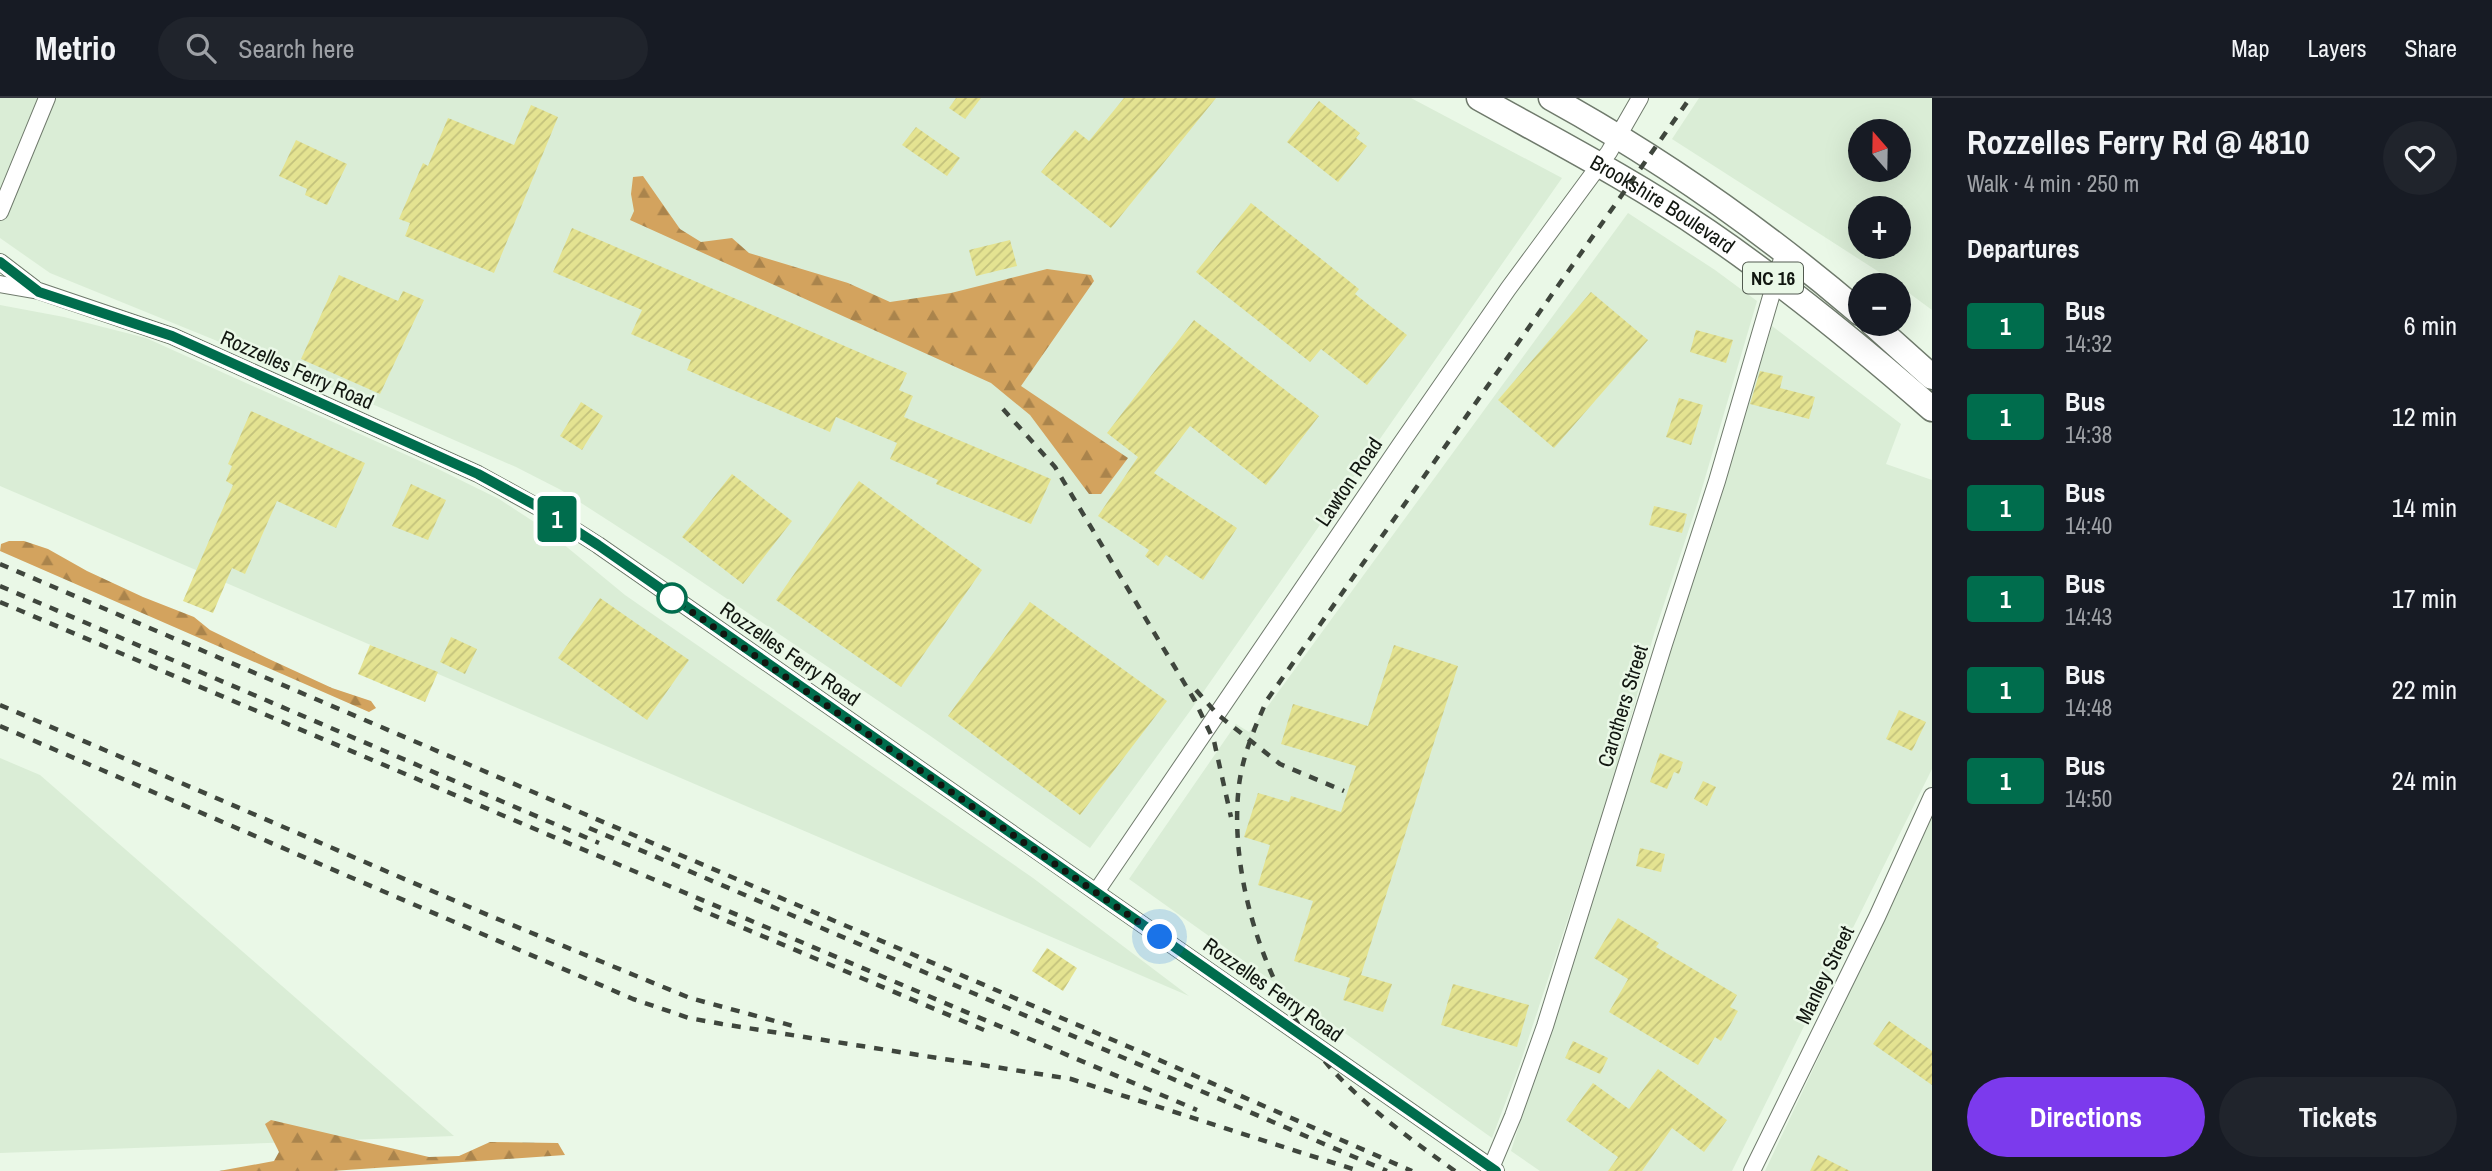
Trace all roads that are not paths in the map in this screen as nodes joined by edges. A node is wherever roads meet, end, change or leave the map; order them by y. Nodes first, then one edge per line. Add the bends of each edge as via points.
1 (47, 98) edge
2 (1479, 98) edge
3 (1551, 98) edge
4 (1640, 98) edge
5 (1619, 136) junction
6 (1600, 165) junction
7 (0, 212) edge
8 (1784, 252) junction
9 (0, 262) edge
10 (1776, 280) junction
11 (0, 284) edge
12 (39, 292) junction
13 (1848, 303) edge
14 (1886, 336) edge
15 (1932, 377) edge
16 (1932, 409) edge
17 (1932, 796) edge
18 (1096, 892) junction
19 (1494, 1169) edge
20 (1752, 1171) edge

1 - 7 street
2 - 6 highway, Brookshire Boulevard / NC 16
3 - 5 highway, Brookshire Boulevard / NC 16
4 - 5 street, Lawton Road
5 - 6 street, Lawton Road
5 - 8 highway, Brookshire Boulevard / NC 16
6 - 10 highway, Brookshire Boulevard / NC 16
6 - 18 street, Lawton Road via 1410,430
8 - 10 street, Carothers Street
8 - 13 highway, Brookshire Boulevard / NC 16
9 - 12 street
10 - 16 highway, Brookshire Boulevard / NC 16
10 - 19 street, Carothers Street via 1545,1026
11 - 12 street, Rozzelles Ferry Road
12 - 18 street, Rozzelles Ferry Road via 172,336 478,474 544,510
14 - 15 highway
17 - 20 street, Manley Street
18 - 19 street, Rozzelles Ferry Road

